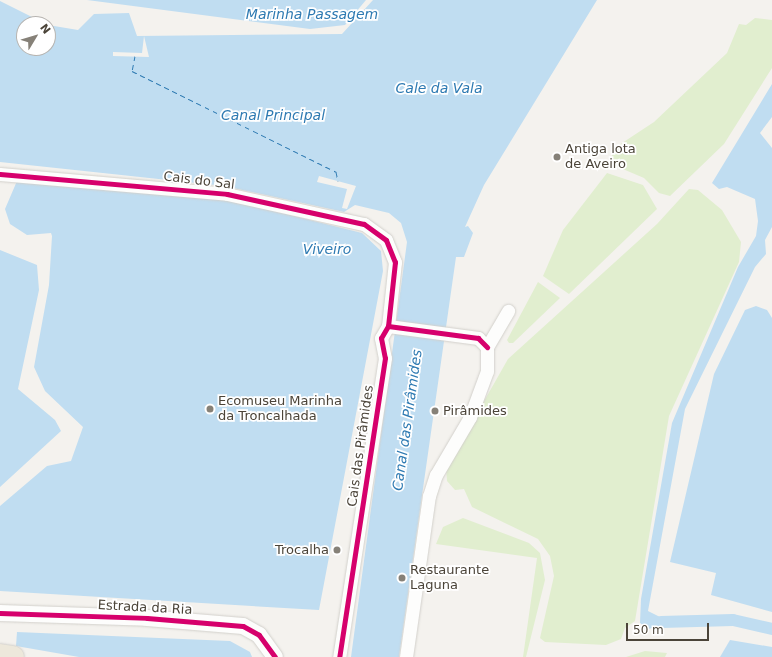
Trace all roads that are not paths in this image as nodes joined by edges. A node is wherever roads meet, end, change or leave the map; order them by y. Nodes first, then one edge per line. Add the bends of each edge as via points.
1 (0, 174) edge
2 (386, 240) joint
3 (508, 311) dead end
4 (391, 327) junction
5 (487, 346) junction
6 (0, 613) edge
7 (0, 655) edge
8 (13, 657) edge
9 (275, 657) edge
10 (339, 657) edge
11 (406, 657) edge

1 - 2 street, Cais do Sal via 227,194 364,224
2 - 4 street, Cais das Pirâmides via 395,262
3 - 5 street
4 - 5 street via 478,338
4 - 10 street, Cais das Pirâmides via 381,338 385,358
5 - 11 street via 487,371 470,417 436,475 428,496
6 - 9 street, Estrada da Ria via 147,618 242,626 259,635
7 - 8 highway

